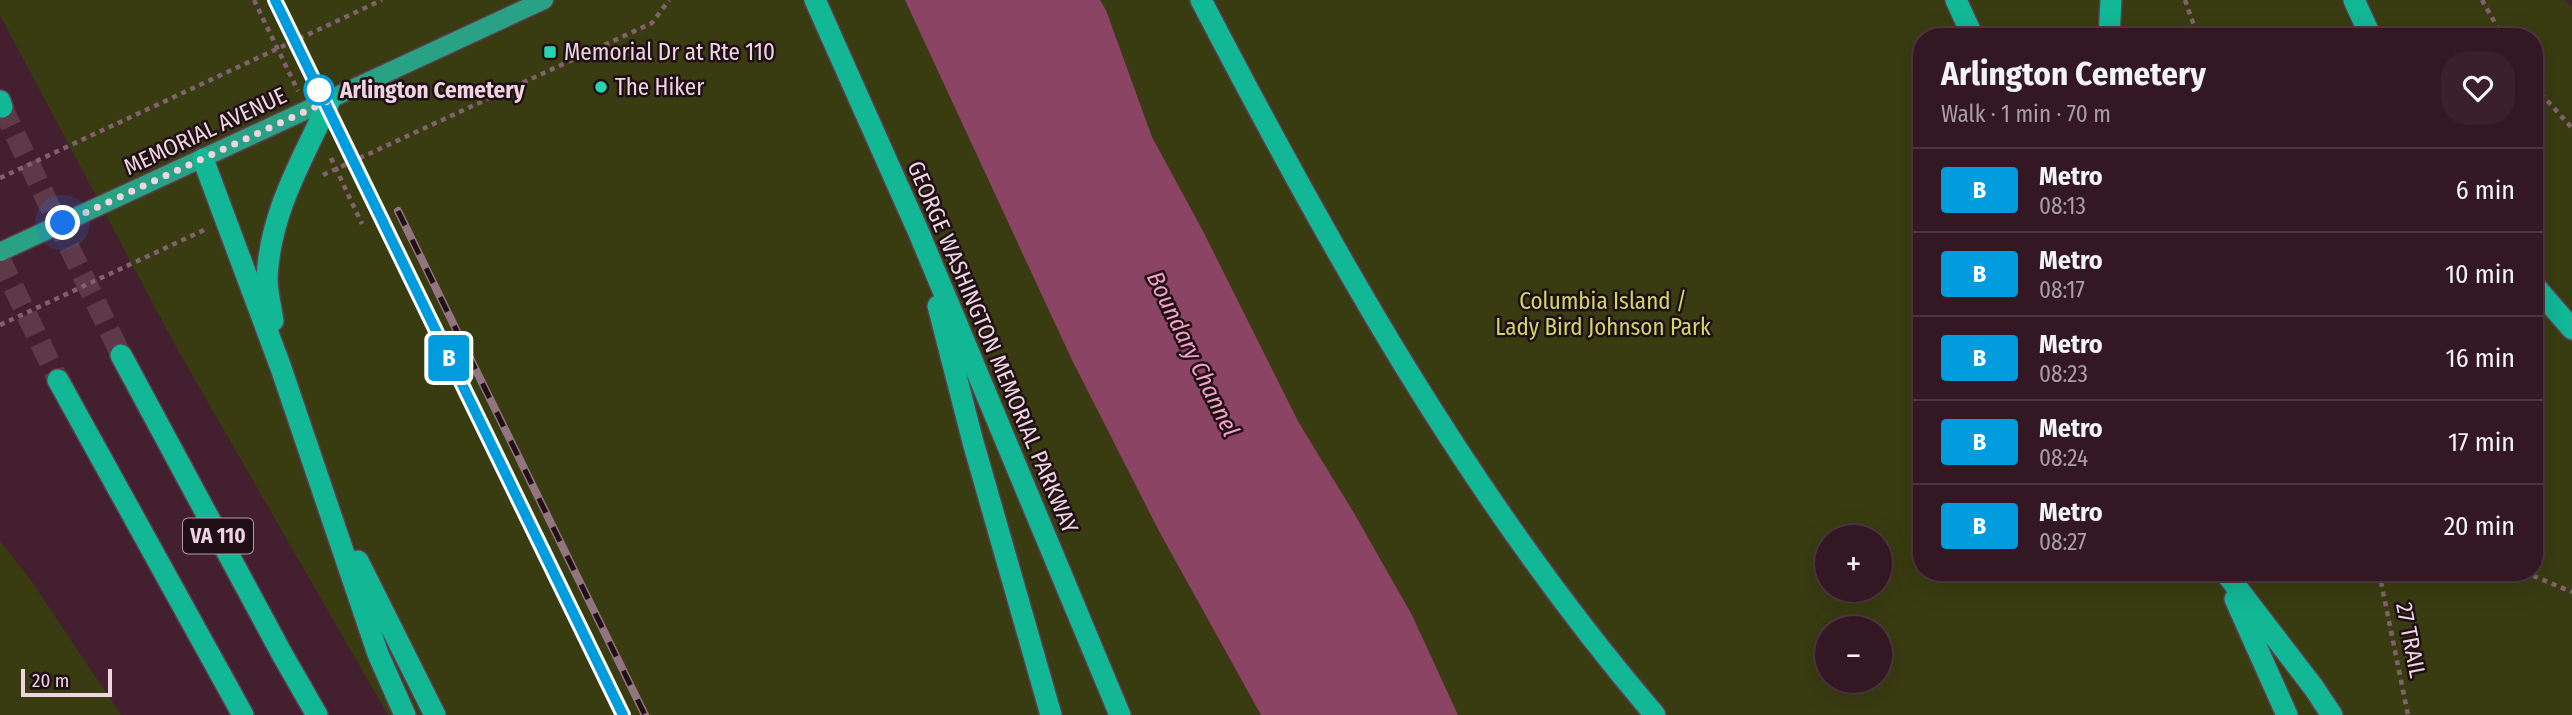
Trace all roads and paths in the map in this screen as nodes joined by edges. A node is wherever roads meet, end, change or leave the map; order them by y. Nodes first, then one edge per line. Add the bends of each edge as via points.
1 (382, 0) edge
2 (544, 0) edge
3 (669, 0) edge
4 (816, 0) edge
5 (1200, 0) edge
6 (1956, 0) edge
7 (2111, 0) edge
8 (2185, 0) edge
9 (2354, 0) edge
10 (2482, 0) edge
11 (1969, 28) edge
12 (2109, 28) edge
13 (2195, 28) edge
14 (2367, 28) edge
15 (2498, 28) edge
16 (2543, 96) edge
17 (330, 100) junction
18 (2572, 128) edge
19 (203, 159) junction
20 (324, 175) dead end
21 (0, 178) edge
22 (213, 225) dead end
23 (919, 233) junction
24 (0, 252) edge
25 (2543, 295) edge
26 (0, 326) edge
27 (2572, 329) edge
28 (121, 355) tunnel mouth
29 (281, 368) junction
30 (58, 380) tunnel mouth
31 (319, 483) junction
32 (2543, 580) edge
33 (2228, 581) edge
34 (2231, 581) edge
35 (2381, 581) edge
36 (2572, 592) edge
37 (243, 715) edge
38 (317, 715) edge
39 (405, 715) edge
40 (435, 715) edge
41 (1051, 715) edge
42 (1120, 715) edge
43 (1655, 715) edge
44 (2287, 715) edge
45 (2332, 715) edge
46 (2408, 715) edge

1 - 21 path
2 - 17 main road, MEMORIAL AVENUE
3 - 20 path via 652,23
4 - 23 highway, GEORGE WASHINGTON MEMORIAL PARKWAY
5 - 43 highway via 1332,245 1447,436 1554,590
6 - 11 highway
7 - 12 highway
8 - 13 path
9 - 14 highway
10 - 15 path
16 - 18 path
17 - 19 main road, MEMORIAL AVENUE
17 - 29 highway via 272,231 267,280
19 - 24 main road, MEMORIAL AVENUE
19 - 29 highway
22 - 26 path
23 - 41 highway
23 - 42 highway, GEORGE WASHINGTON MEMORIAL PARKWAY
25 - 27 highway
28 - 38 highway, VA 110
29 - 31 highway
30 - 37 highway, VA 110
31 - 39 highway via 378,654
31 - 40 highway
32 - 36 path
33 - 44 highway
34 - 45 highway
35 - 46 path, 27 TRAIL

